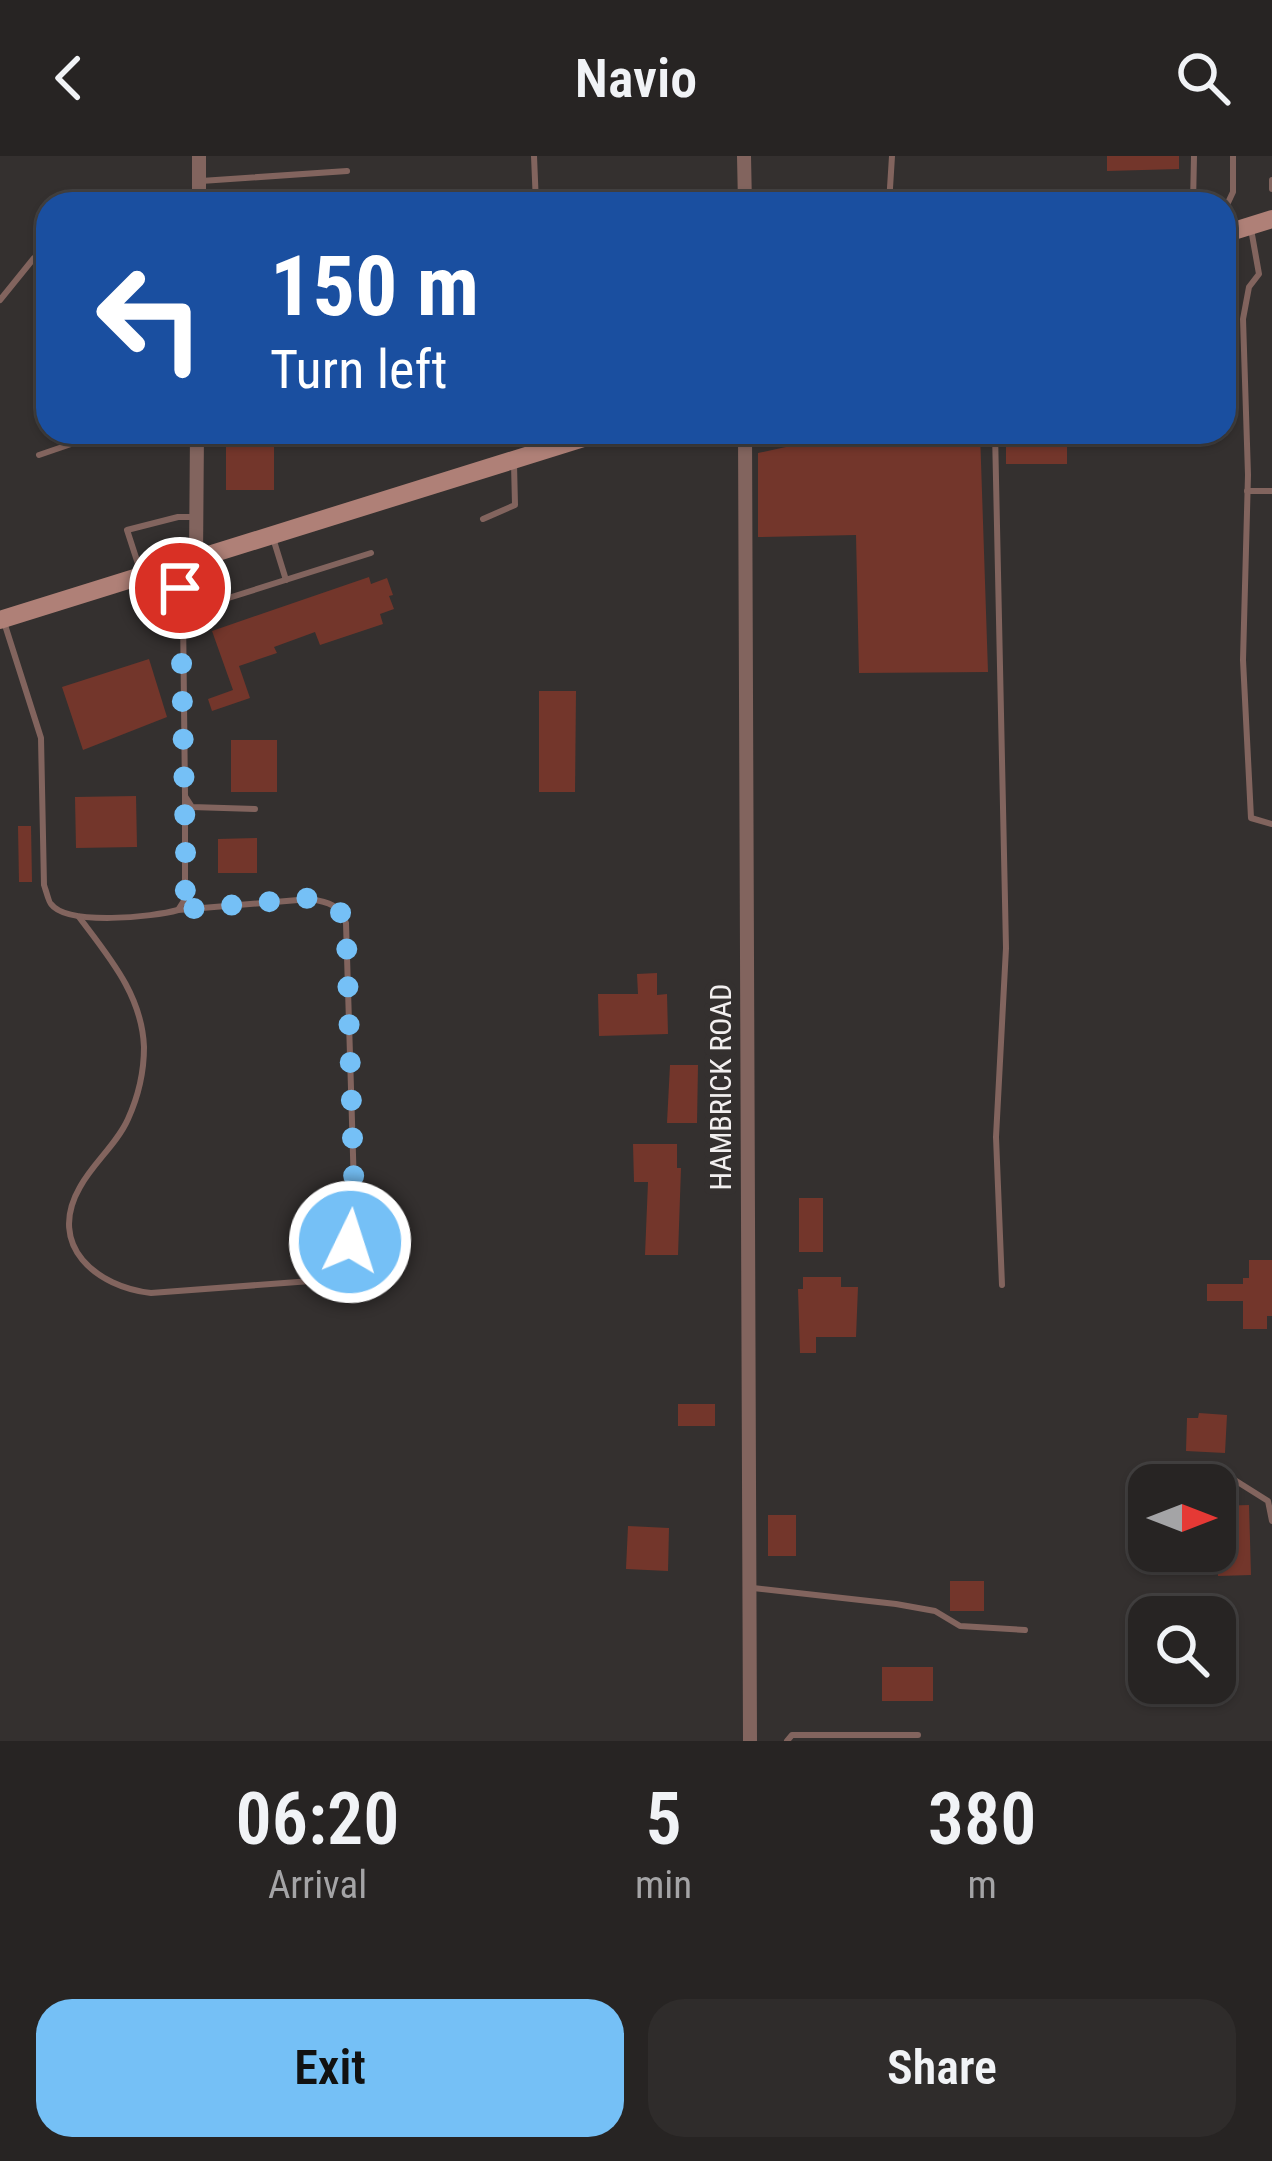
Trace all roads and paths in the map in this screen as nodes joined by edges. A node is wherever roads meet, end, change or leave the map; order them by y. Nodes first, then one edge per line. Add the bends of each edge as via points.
1 (199, 156) edge
2 (534, 156) edge
3 (744, 156) edge
4 (892, 156) edge
5 (1194, 156) edge
6 (1233, 156) edge
7 (346, 171) dead end
8 (199, 181) junction
9 (199, 192) edge
10 (536, 192) edge
11 (745, 192) edge
12 (890, 192) edge
13 (1193, 192) edge
14 (1233, 192) edge
15 (1272, 219) edge
16 (1236, 230) edge
17 (36, 258) edge
18 (1259, 274) junction
19 (1272, 274) edge
20 (0, 301) edge
21 (71, 444) edge
22 (197, 444) edge
23 (541, 444) edge
24 (745, 444) edge
25 (995, 444) edge
26 (39, 455) dead end
27 (513, 460) junction
28 (1247, 491) junction
29 (1272, 491) edge
30 (197, 518) junction
31 (483, 519) dead end
32 (272, 535) junction
33 (371, 553) dead end
34 (191, 560) junction
35 (141, 575) junction
36 (286, 580) junction
37 (2, 620) edge
38 (185, 796) junction
39 (255, 809) dead end
40 (1272, 824) edge
41 (178, 910) junction
42 (79, 917) junction
43 (1002, 1286) dead end
44 (1236, 1481) edge
45 (1270, 1501) edge
46 (1272, 1521) edge
47 (749, 1587) junction
48 (1024, 1630) dead end
49 (918, 1735) dead end
50 (750, 1741) edge
51 (787, 1741) edge

1 - 8 street
2 - 10 lane
3 - 11 street
4 - 12 lane
5 - 13 lane
6 - 14 lane
7 - 8 lane
8 - 9 street
15 - 16 main road
16 - 18 lane
17 - 20 lane
18 - 19 lane
18 - 28 lane via 1244,303
21 - 26 lane
22 - 30 street
23 - 27 main road
24 - 47 street, HAMBRICK ROAD
25 - 43 lane via 1006,948 996,1120
27 - 31 lane via 515,505
27 - 32 main road
28 - 29 lane
28 - 40 lane via 1243,660 1251,818
30 - 34 street
30 - 35 lane via 127,530
32 - 34 main road
32 - 36 lane
33 - 36 lane
34 - 35 main road
34 - 36 lane via 215,598
34 - 38 lane via 183,613
35 - 37 main road
37 - 42 lane via 41,738 44,885 50,904
38 - 39 lane via 192,807
38 - 41 lane via 185,899
41 - 42 lane
41 - 42 lane via 310,898 341,910 346,923 355,1220 341,1259 311,1280 151,1293 106,1282 77,1253 70,1213 78,1189 126,1124 144,1048 121,973
44 - 45 lane
45 - 46 lane
47 - 48 lane via 935,1611 959,1626
47 - 50 street, HAMBRICK ROAD
49 - 51 lane

